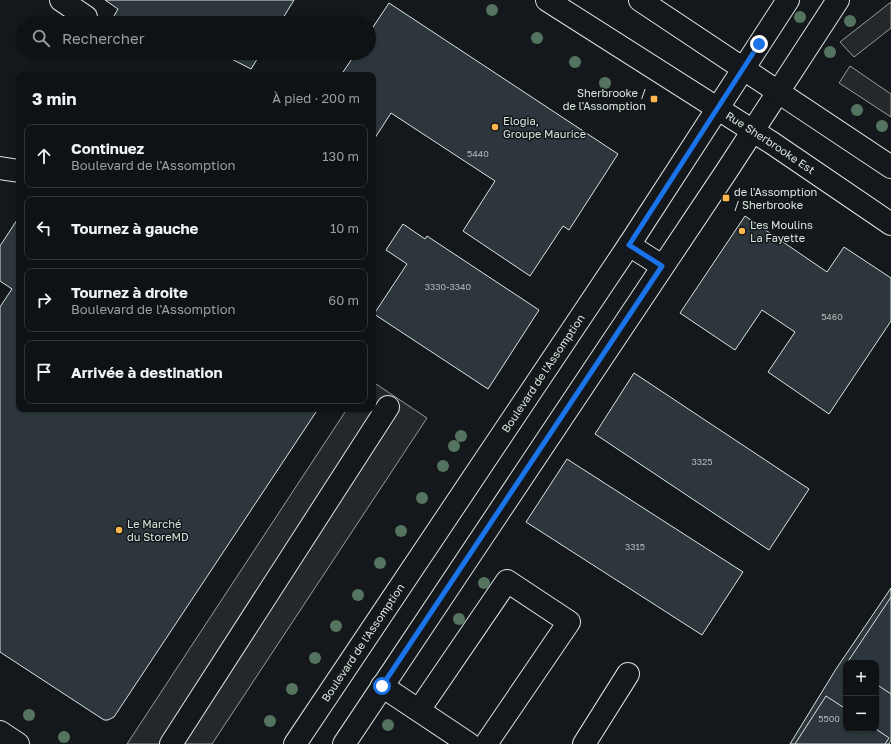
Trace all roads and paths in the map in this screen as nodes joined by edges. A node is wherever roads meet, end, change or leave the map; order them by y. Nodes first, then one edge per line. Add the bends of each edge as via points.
1 (61, 0) edge
2 (547, 0) edge
3 (640, 0) edge
4 (788, 0) edge
5 (838, 0) edge
6 (85, 16) edge
7 (744, 69) junction
8 (778, 92) junction
9 (718, 110) junction
10 (752, 132) junction
11 (891, 167) edge
12 (0, 168) edge
13 (16, 171) edge
14 (891, 224) edge
15 (629, 245) junction
16 (662, 266) junction
17 (388, 407) dead end
18 (628, 674) dead end
19 (382, 686) junction
20 (419, 710) junction
21 (0, 732) edge
22 (593, 741) edge
23 (18, 744) edge
24 (171, 744) edge
25 (295, 744) edge
26 (344, 744) edge
27 (469, 744) edge
28 (486, 744) edge

1 - 6 street
2 - 9 street, Rue Sherbrooke Est
3 - 7 street
4 - 7 street, Boulevard de l'Assomption
5 - 8 street
7 - 8 street
7 - 9 street, Boulevard de l'Assomption
8 - 10 street
8 - 11 street
9 - 10 street, Rue Sherbrooke Est
9 - 15 street, Boulevard de l'Assomption
10 - 14 street, Rue Sherbrooke Est
10 - 16 street
12 - 13 street
15 - 16 street
15 - 25 street, Boulevard de l'Assomption
16 - 19 street
17 - 24 street
18 - 22 street
19 - 20 street
19 - 26 street
20 - 27 street
20 - 28 street via 507,581 569,622
21 - 23 street

